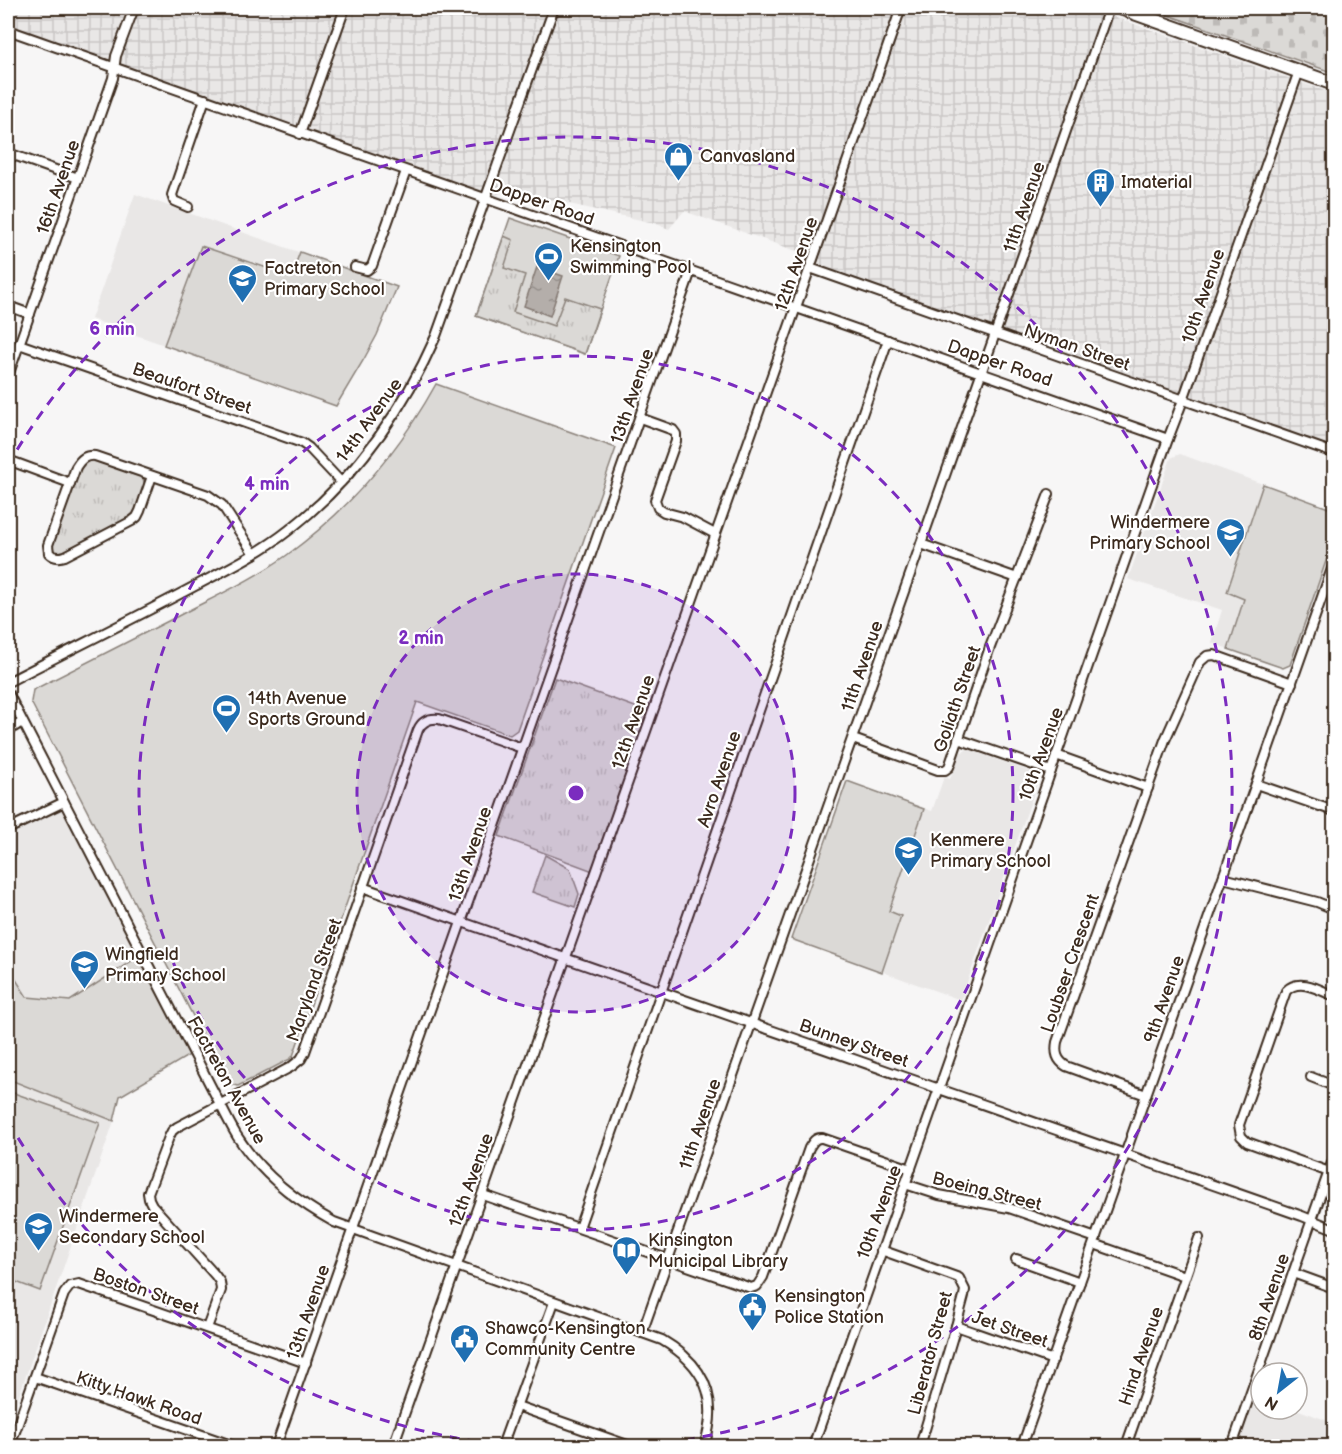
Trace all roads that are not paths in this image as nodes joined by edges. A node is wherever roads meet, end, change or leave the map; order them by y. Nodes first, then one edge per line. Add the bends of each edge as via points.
1 (134, 8) edge
2 (345, 8) edge
3 (554, 8) edge
4 (901, 8) edge
5 (1109, 8) edge
6 (1120, 8) edge
7 (8, 30) edge
8 (114, 68) junction
9 (1299, 71) junction
10 (1335, 84) edge
11 (205, 99) junction
12 (300, 134) junction
13 (8, 153) edge
14 (406, 171) junction
15 (78, 178) junction
16 (486, 199) junction
17 (188, 207) dead end
18 (355, 267) dead end
19 (810, 268) junction
20 (691, 271) junction
21 (8, 306) edge
22 (796, 308) junction
23 (30, 314) junction
24 (995, 334) junction
25 (888, 340) junction
26 (19, 344) junction
27 (982, 373) junction
28 (8, 376) edge
29 (1183, 400) junction
30 (640, 418) junction
31 (1168, 439) junction
32 (1335, 453) edge
33 (8, 460) edge
34 (152, 476) junction
35 (341, 482) junction
36 (70, 483) junction
37 (1049, 494) dead end
38 (716, 534) junction
39 (921, 544) junction
40 (254, 554) junction
41 (1335, 562) edge
42 (1017, 578) junction
43 (8, 682) edge
44 (1292, 682) junction
45 (8, 693) edge
46 (22, 722) junction
47 (8, 731) edge
48 (852, 738) junction
49 (958, 739) junction
50 (522, 748) junction
51 (1056, 755) junction
52 (1051, 771) junction
53 (1256, 784) junction
54 (1148, 788) junction
55 (64, 802) junction
56 (1335, 812) edge
57 (8, 829) edge
58 (1223, 878) junction
59 (362, 887) junction
60 (1335, 909) edge
61 (462, 922) junction
62 (566, 958) junction
63 (661, 992) junction
64 (1335, 996) edge
65 (752, 1023) junction
66 (1311, 1077) dead end
67 (1335, 1086) edge
68 (938, 1089) junction
69 (1146, 1095) junction
70 (220, 1104) junction
71 (1126, 1154) junction
72 (1335, 1157) edge
73 (910, 1168) junction
74 (1329, 1172) junction
75 (905, 1184) junction
76 (483, 1195) junction
77 (1312, 1220) junction
78 (579, 1228) junction
79 (1335, 1229) edge
80 (353, 1230) junction
81 (1200, 1238) dead end
82 (1095, 1241) junction
83 (881, 1250) junction
84 (1016, 1259) dead end
85 (668, 1260) junction
86 (456, 1266) junction
87 (1293, 1273) junction
88 (1185, 1276) junction
89 (1080, 1282) junction
90 (1335, 1288) edge
91 (554, 1302) junction
92 (956, 1326) junction
93 (207, 1328) junction
94 (642, 1333) junction
95 (1053, 1360) junction
96 (306, 1363) junction
97 (35, 1377) junction
98 (517, 1406) junction
99 (606, 1442) edge
100 (10, 1446) edge
101 (234, 1446) edge
102 (276, 1446) edge
103 (393, 1446) edge
104 (502, 1446) edge
105 (630, 1446) edge
106 (704, 1446) edge
107 (813, 1446) edge
108 (920, 1446) edge
109 (1022, 1446) edge
110 (1126, 1446) edge
111 (1232, 1446) edge

1 - 8 street, 16th Avenue
2 - 12 street
3 - 16 street, 14th Avenue
4 - 19 street, 12th Avenue
5 - 24 street, 11th Avenue
6 - 9 main road
7 - 8 street, Dapper Road
8 - 11 street, Dapper Road
8 - 15 street, 16th Avenue
9 - 10 main road
9 - 29 street, 10th Avenue
11 - 12 street, Dapper Road
11 - 17 street via 172,195 174,201
12 - 14 street, Dapper Road
13 - 15 street
14 - 16 street, Dapper Road
14 - 18 street via 372,266 367,270
15 - 23 street, 16th Avenue
16 - 20 street, Dapper Road
16 - 35 street, 14th Avenue via 419,373 378,438
19 - 22 street, 12th Avenue
19 - 24 street, Nyman Street
20 - 22 street, Dapper Road
20 - 30 street, 13th Avenue
21 - 23 street
22 - 25 street, Dapper Road
22 - 38 street, 12th Avenue
23 - 26 street, 16th Avenue
24 - 27 street, 11th Avenue
24 - 29 street, Nyman Street
25 - 27 street, Dapper Road
25 - 63 street, Avro Avenue
26 - 28 street, 16th Avenue
26 - 35 street, Beaufort Street via 302,443
27 - 31 street, Dapper Road
27 - 39 street, 11th Avenue
29 - 31 street, 10th Avenue
29 - 32 street, Nyman Street
30 - 38 street via 676,434 655,500 658,508
30 - 50 street, 13th Avenue
31 - 51 street, 10th Avenue
33 - 36 street
34 - 36 street via 88,456 80,461
34 - 36 street via 132,521 60,558 49,553 48,545
34 - 40 street via 208,495 222,505
35 - 40 street, 14th Avenue via 288,531
37 - 42 street, Goliath Street
38 - 62 street, 12th Avenue
39 - 42 street
39 - 48 street, 11th Avenue
40 - 43 street, 14th Avenue
41 - 44 street, 9th Avenue
42 - 49 street, Goliath Street
44 - 53 street, 9th Avenue
44 - 54 street, Loubser Crescent via 1217,656 1204,657 1165,740
45 - 46 street, Factreton Avenue
46 - 47 street
46 - 55 street, Factreton Avenue
48 - 49 street, Goliath Street via 941,770 950,765
48 - 65 street, 11th Avenue
49 - 52 street
50 - 59 street, Maryland Street via 439,719 422,723
50 - 61 street, 13th Avenue
51 - 52 street, 10th Avenue
51 - 54 street
52 - 68 street, 10th Avenue
53 - 56 street
53 - 58 street, 9th Avenue
54 - 69 street, Loubser Crescent via 1056,1050 1066,1066
55 - 57 street
55 - 70 street, Factreton Avenue
58 - 60 street
58 - 69 street, 9th Avenue
59 - 61 street, Bunney Street
59 - 70 street, Maryland Street via 301,1059
61 - 62 street, Bunney Street
61 - 80 street, 13th Avenue
62 - 63 street, Bunney Street
62 - 76 street, 12th Avenue
63 - 65 street, Bunney Street
63 - 78 street, Avro Avenue
64 - 74 street via 1300,984 1286,991 1239,1125 1247,1142
65 - 68 street, Bunney Street
65 - 85 street, 11th Avenue
66 - 67 street
68 - 71 street, Bunney Street
68 - 73 street, 10th Avenue
69 - 71 street, 9th Avenue
70 - 80 street, Factreton Avenue via 251,1156 277,1182 320,1214
70 - 93 street, Maryland Street via 172,1131 148,1193 152,1205 220,1282 221,1290
71 - 77 street, Bunney Street
71 - 82 street, 9th Avenue
72 - 74 street, 8th Avenue
73 - 75 street, 10th Avenue
73 - 85 street via 819,1138 809,1148 757,1286 751,1288
74 - 77 street, 8th Avenue
75 - 82 street, Boeing Street via 939,1195 1009,1208
75 - 83 street, 10th Avenue
76 - 78 street
76 - 86 street, 12th Avenue
77 - 79 street, Bunney Street
77 - 87 street, 8th Avenue
78 - 85 street
80 - 86 street, Factreton Avenue
80 - 96 street, 13th Avenue
81 - 88 street, Hind Avenue
82 - 88 street
82 - 89 street, 9th Avenue
83 - 92 street, Liberator Street via 960,1278 964,1290
83 - 107 street, 10th Avenue
84 - 89 street
85 - 94 street, 11th Avenue
86 - 91 street, Factreton Avenue
86 - 103 street, 12th Avenue
87 - 90 street
87 - 111 street, 8th Avenue
88 - 110 street, Hind Avenue
89 - 95 street, 9th Avenue
91 - 94 street, Factreton Avenue
91 - 98 street
92 - 95 street, Jet Street
92 - 108 street, Liberator Street
93 - 96 street, Boston Street
93 - 97 street, Boston Street via 79,1284 70,1286
94 - 106 street, Factreton Avenue via 675,1347 704,1382 711,1424
95 - 109 street, 9th Avenue
96 - 102 street, 13th Avenue
97 - 100 street, Boston Street
97 - 101 street, Kitty Hawk Road
98 - 99 street
98 - 104 street
99 - 105 street

